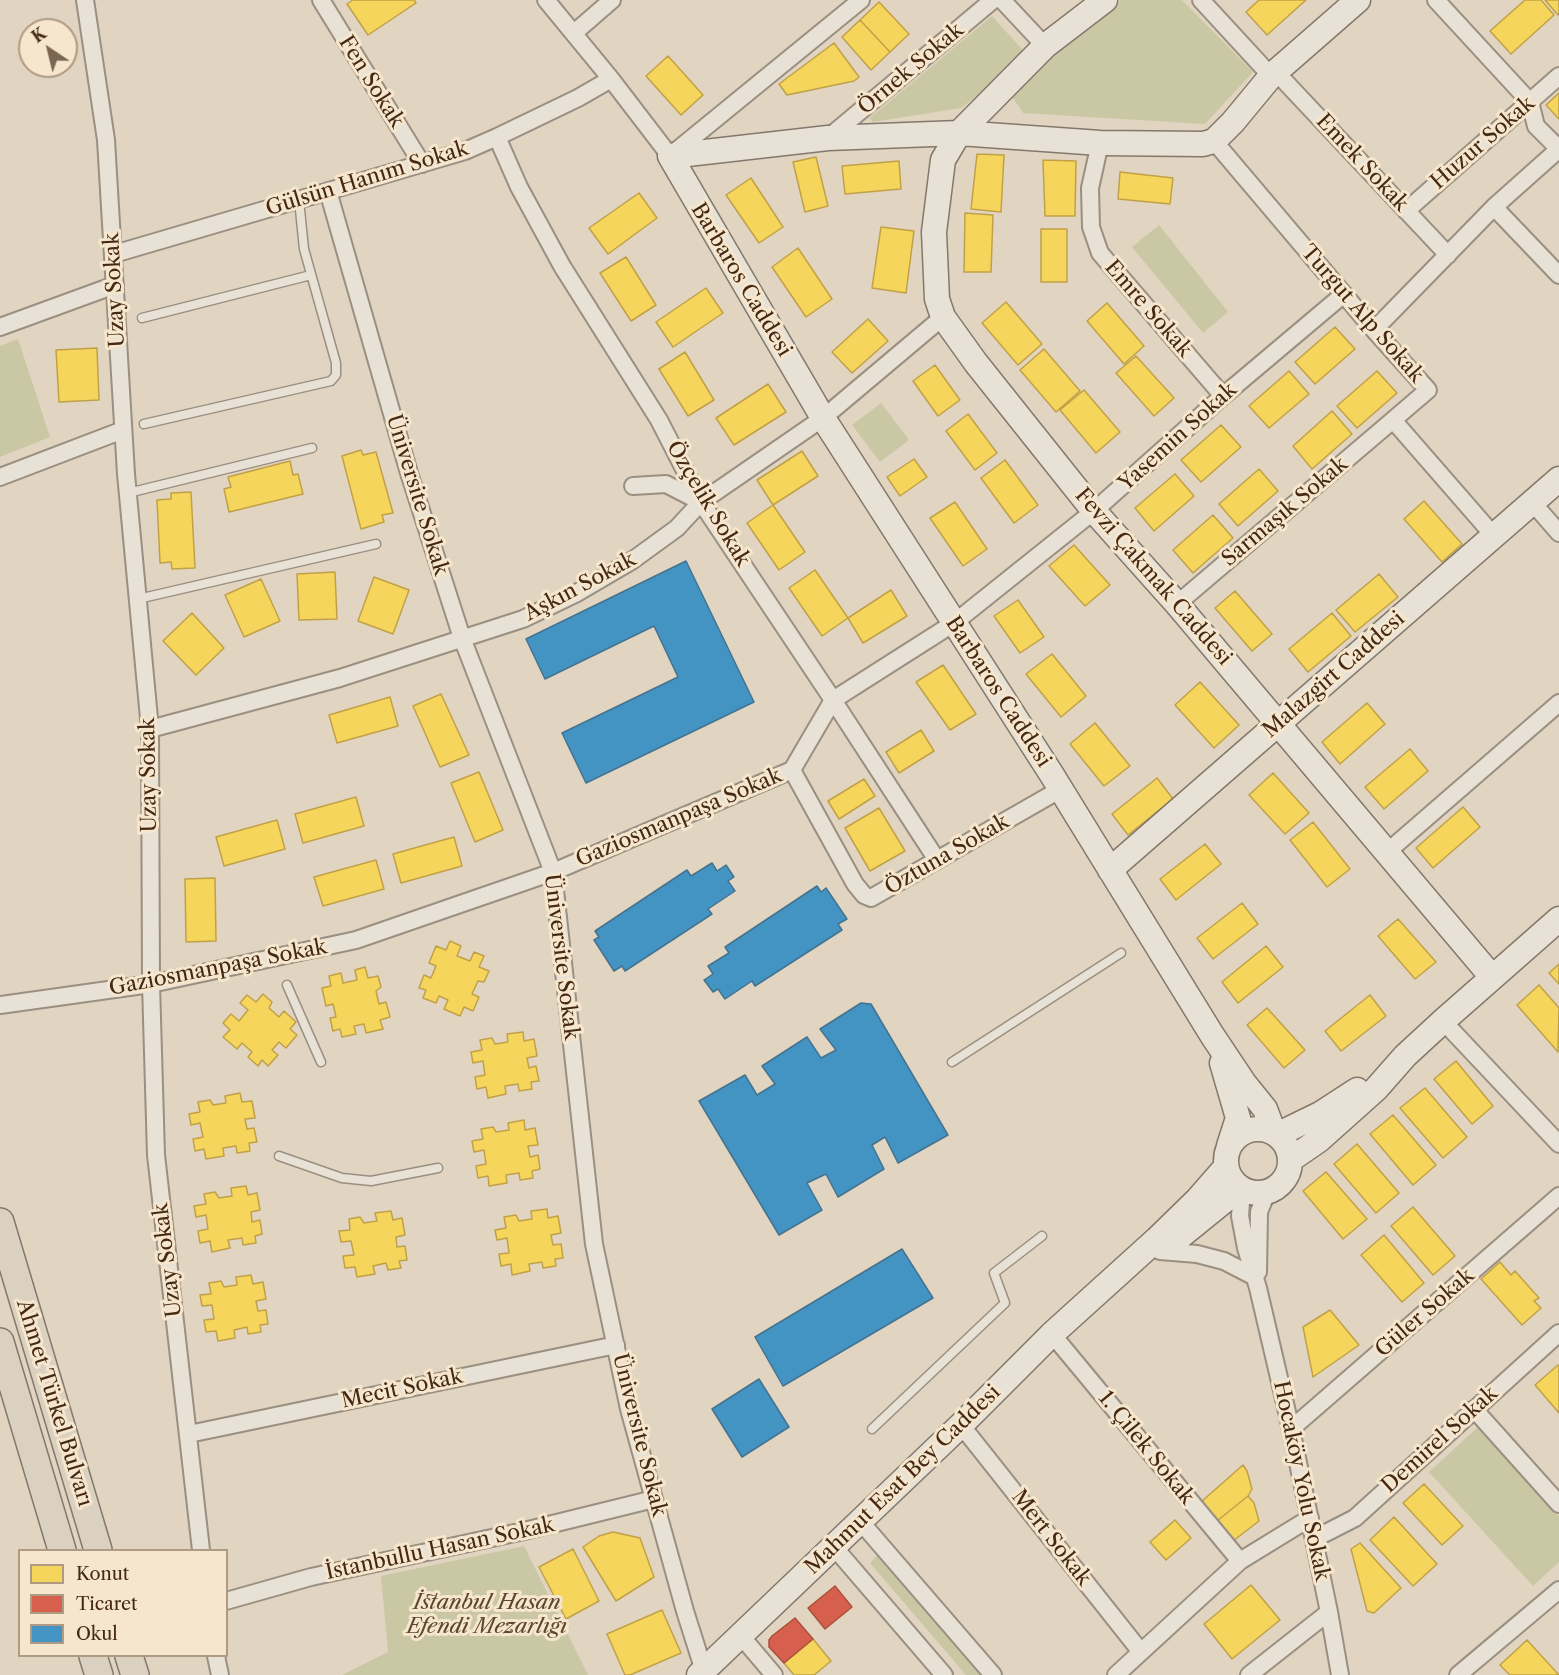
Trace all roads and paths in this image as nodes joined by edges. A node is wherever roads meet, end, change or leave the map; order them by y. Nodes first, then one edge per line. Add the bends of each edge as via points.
1 (85, 0) edge
2 (321, 0) edge
3 (546, 0) edge
4 (612, 0) edge
5 (861, 0) edge
6 (993, 0) edge
7 (1002, 0) edge
8 (1105, 0) edge
9 (1201, 0) edge
10 (1358, 0) edge
11 (1436, 0) edge
12 (574, 33) junction
13 (1045, 46) junction
14 (1273, 74) junction
15 (1559, 75) edge
16 (610, 79) junction
17 (1530, 102) junction
18 (959, 132) junction
19 (498, 137) junction
20 (828, 138) junction
21 (1214, 141) junction
22 (1100, 143) junction
23 (1559, 149) edge
24 (670, 156) junction
25 (422, 164) junction
26 (328, 191) junction
27 (299, 200) junction
28 (1494, 207) junction
29 (1407, 211) junction
30 (114, 254) junction
31 (1448, 255) junction
32 (311, 275) junction
33 (1559, 275) edge
34 (115, 285) junction
35 (1344, 294) junction
36 (943, 317) junction
37 (142, 318) dead end
38 (0, 327) edge
39 (1374, 330) junction
40 (1223, 396) junction
41 (823, 418) junction
42 (1393, 420) junction
43 (144, 424) dead end
44 (123, 430) junction
45 (312, 448) dead end
46 (0, 477) edge
47 (1559, 479) edge
48 (633, 486) dead end
49 (128, 493) junction
50 (701, 502) junction
51 (1532, 502) junction
52 (1094, 511) junction
53 (1559, 533) edge
54 (1494, 536) junction
55 (376, 544) dead end
56 (138, 599) junction
57 (1177, 604) junction
58 (954, 623) junction
59 (462, 638) junction
60 (833, 700) junction
61 (1559, 703) edge
62 (1278, 724) junction
63 (150, 729) junction
64 (792, 770) junction
65 (1061, 789) junction
66 (1386, 852) junction
67 (937, 860) junction
68 (1110, 870) junction
69 (553, 872) junction
70 (1559, 919) edge
71 (1121, 953) dead end
72 (1492, 977) junction
73 (151, 984) junction
74 (287, 985) dead end
75 (0, 1005) edge
76 (1443, 1021) junction
77 (1212, 1035) junction
78 (1405, 1056) junction
79 (321, 1062) dead end
80 (952, 1062) dead end
81 (1276, 1134) junction
82 (1559, 1144) edge
83 (279, 1156) dead end
84 (1227, 1156) junction
85 (1290, 1160) junction
86 (438, 1168) dead end
87 (1241, 1188) junction
88 (1267, 1192) junction
89 (1559, 1196) edge
90 (0, 1222) edge
91 (1042, 1236) dead end
92 (1160, 1251) junction
93 (1256, 1282) junction
94 (1106, 1285) junction
95 (1559, 1333) edge
96 (1052, 1334) junction
97 (0, 1342) edge
98 (616, 1344) junction
99 (1474, 1409) junction
100 (961, 1425) junction
101 (1291, 1429) junction
102 (872, 1430) dead end
103 (189, 1434) junction
104 (654, 1499) junction
105 (1559, 1504) edge
106 (1310, 1518) junction
107 (860, 1521) junction
108 (1314, 1539) junction
109 (834, 1547) junction
110 (61, 1549) edge
111 (97, 1549) edge
112 (201, 1549) edge
113 (1240, 1562) junction
114 (1559, 1590) edge
115 (228, 1600) edge
116 (1329, 1612) junction
117 (741, 1636) junction
118 (1141, 1652) junction
119 (93, 1657) edge
120 (129, 1657) edge
121 (216, 1657) edge
122 (702, 1673) edge
123 (99, 1675) edge
124 (135, 1675) edge
125 (220, 1675) edge
126 (774, 1675) edge
127 (944, 1675) edge
128 (993, 1675) edge
129 (1116, 1675) edge
130 (1249, 1675) edge
131 (1340, 1675) edge
132 (1458, 1675) edge

1 - 30 street, Uzay Sokak via 106,140
2 - 25 street, Fen Sokak
3 - 12 street
4 - 12 street
5 - 24 street
6 - 20 street, Örnek Sokak
7 - 13 street
8 - 13 main road, Fevzi Çakmak Caddesi
9 - 14 street, Emek Sokak
10 - 14 main road
11 - 17 street
12 - 16 street
13 - 18 main road, Fevzi Çakmak Caddesi
14 - 21 main road
14 - 29 street, Emek Sokak
15 - 17 street, Huzur Sokak
16 - 19 street, Gülsün Hanım Sokak
16 - 24 street
17 - 23 street via 1536,126
17 - 29 street, Huzur Sokak
18 - 20 main road
18 - 22 main road
18 - 36 main road, Fevzi Çakmak Caddesi via 943,160 934,232 937,299
19 - 25 street, Gülsün Hanım Sokak
19 - 50 street, Özçelik Sokak via 519,187 562,266 659,420
20 - 24 main road
21 - 22 main road
21 - 35 street, Turgut Alp Sokak
22 - 40 street, Emre Sokak via 1090,188 1091,227 1100,253
23 - 28 street
24 - 41 main road, Barbaros Caddesi
25 - 26 street, Gülsün Hanım Sokak
26 - 27 street, Gülsün Hanım Sokak
26 - 59 street, Üniversite Sokak via 409,473
27 - 30 street, Gülsün Hanım Sokak
27 - 32 lane via 302,238
28 - 31 street
28 - 33 street
29 - 31 street, Emek Sokak
30 - 34 street, Uzay Sokak
31 - 39 street
32 - 37 lane
32 - 43 lane via 337,367 331,381
34 - 38 street
34 - 44 street, Uzay Sokak
35 - 39 street, Turgut Alp Sokak
35 - 40 street, Yasemin Sokak
36 - 41 street, Aşkın Sokak
36 - 52 main road, Fevzi Çakmak Caddesi
39 - 42 street, Turgut Alp Sokak via 1428,390
40 - 52 street, Yasemin Sokak
41 - 50 street, Aşkın Sokak
41 - 58 main road, Barbaros Caddesi
42 - 54 street
42 - 57 street, Sarmaşık Sokak
44 - 46 street
44 - 49 street, Uzay Sokak
45 - 49 lane
47 - 51 main road, Malazgirt Caddesi
48 - 50 street via 666,484
49 - 56 street, Uzay Sokak
50 - 59 street, Aşkın Sokak via 677,528 642,554 575,594 523,619
50 - 60 street, Özçelik Sokak
51 - 53 street
51 - 54 main road, Malazgirt Caddesi
52 - 57 main road, Fevzi Çakmak Caddesi
52 - 58 street, Yasemin Sokak
54 - 62 main road, Malazgirt Caddesi
55 - 56 lane
56 - 63 street, Uzay Sokak
57 - 62 main road, Fevzi Çakmak Caddesi
58 - 60 street, Gaziosmanpaşa Sokak
58 - 65 main road, Barbaros Caddesi
59 - 63 street, Aşkın Sokak via 340,678
59 - 69 street, Üniversite Sokak
60 - 64 street, Gaziosmanpaşa Sokak
60 - 67 street, Özçelik Sokak
61 - 66 street
62 - 66 main road, Fevzi Çakmak Caddesi
62 - 68 main road, Malazgirt Caddesi
63 - 73 street, Uzay Sokak
64 - 67 street, Öztuna Sokak via 864,896 871,898
64 - 69 street, Gaziosmanpaşa Sokak
65 - 67 street, Öztuna Sokak
65 - 68 main road, Barbaros Caddesi
66 - 72 main road, Fevzi Çakmak Caddesi
68 - 77 main road, Barbaros Caddesi
69 - 73 street, Gaziosmanpaşa Sokak via 356,940
69 - 98 street, Üniversite Sokak via 594,1244
70 - 72 main road
71 - 80 lane
72 - 76 main road
73 - 75 street, Gaziosmanpaşa Sokak
73 - 103 street, Uzay Sokak via 156,1155
74 - 79 lane
76 - 78 main road
76 - 82 street
77 - 81 main road via 1265,1109
77 - 84 main road via 1238,1118
78 - 81 main road via 1320,1114
78 - 85 main road via 1376,1089 1319,1140
81 - 84 main road via 1265,1129 1244,1131 1235,1137
81 - 85 main road via 1288,1149
83 - 86 lane via 342,1178 371,1180
84 - 87 main road via 1229,1176
84 - 94 main road via 1181,1215
85 - 88 main road via 1284,1180
87 - 88 main road via 1250,1193
87 - 92 main road
87 - 93 street via 1240,1216
88 - 93 street via 1259,1212
89 - 101 street, Güler Sokak
90 - 111 main road, Ahmet Türkel Bulvarı
91 - 102 lane via 994,1273 1005,1303
92 - 93 street via 1224,1261
92 - 94 main road
93 - 101 street, Hocaköy Yolu Sokak
94 - 96 main road, Mahmut Esat Bey Caddesi
95 - 99 street, Demirel Sokak
96 - 100 main road, Mahmut Esat Bey Caddesi
96 - 113 street, 1. Çilek Sokak
97 - 110 main road, Ahmet Türkel Bulvarı
98 - 103 street, Mecit Sokak
98 - 104 street, Üniversite Sokak
99 - 105 street
99 - 108 street, Demirel Sokak via 1355,1518
100 - 107 main road, Mahmut Esat Bey Caddesi
100 - 118 street, Mert Sokak
101 - 106 street, Hocaköy Yolu Sokak
103 - 112 street, Uzay Sokak
104 - 115 street, İstanbullu Hasan Sokak via 311,1577
104 - 122 street, Üniversite Sokak
106 - 108 street, Hocaköy Yolu Sokak
106 - 113 street
107 - 109 main road, Mahmut Esat Bey Caddesi
107 - 128 street
108 - 116 street, Hocaköy Yolu Sokak
109 - 117 main road, Mahmut Esat Bey Caddesi
109 - 127 street
113 - 118 street
114 - 132 street
116 - 130 street
116 - 131 street, Hocaköy Yolu Sokak
117 - 122 main road, Mahmut Esat Bey Caddesi
117 - 126 street
118 - 129 street
119 - 123 main road
120 - 124 main road
121 - 125 street

